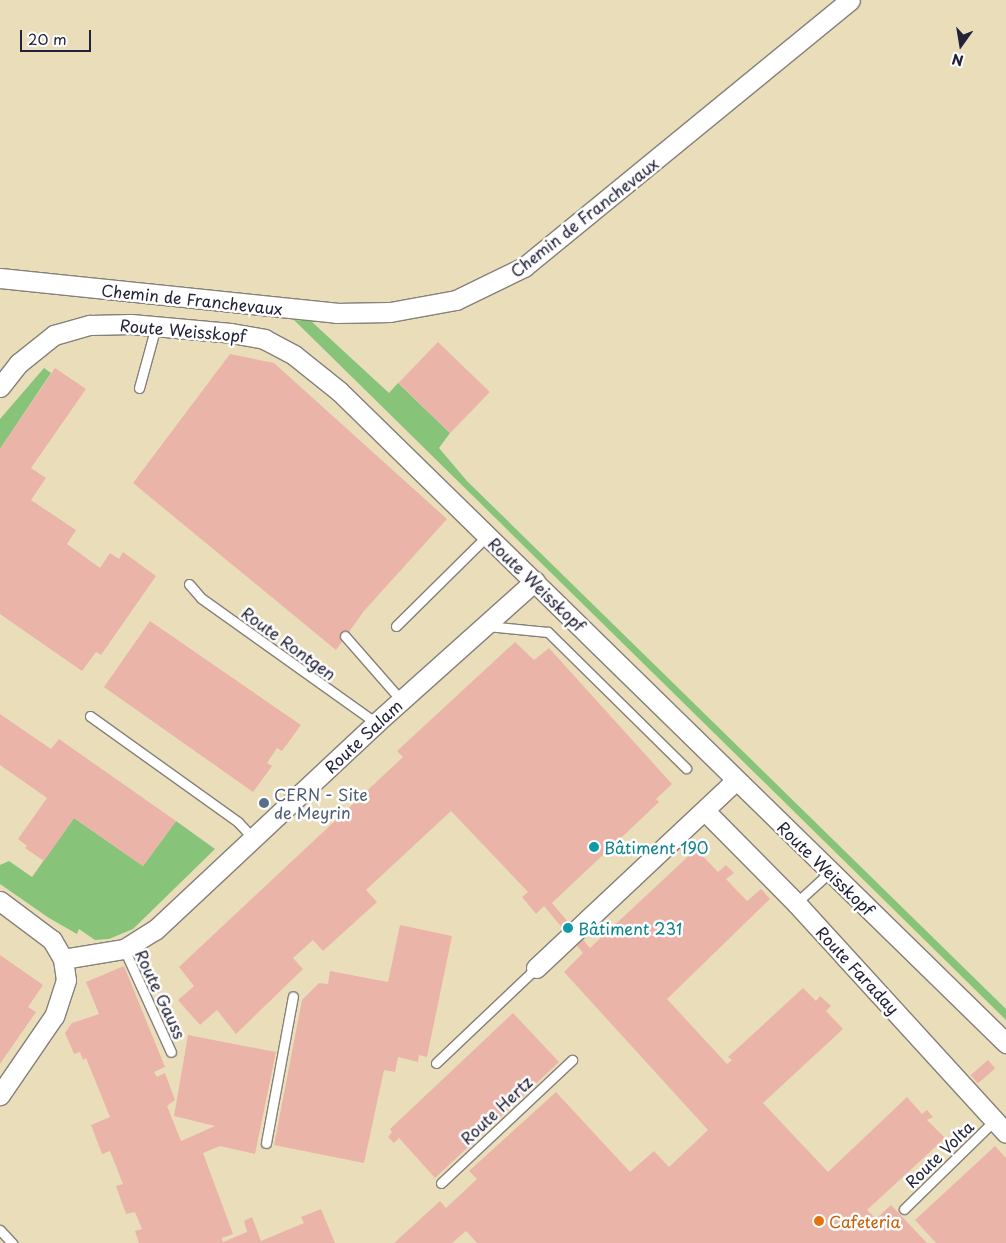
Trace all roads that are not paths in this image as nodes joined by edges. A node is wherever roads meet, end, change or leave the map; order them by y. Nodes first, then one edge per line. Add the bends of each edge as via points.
1 (850, 0) edge
2 (0, 278) edge
3 (156, 326) junction
4 (0, 386) edge
5 (139, 388) dead end
6 (488, 535) junction
7 (535, 581) junction
8 (189, 584) dead end
9 (396, 626) dead end
10 (483, 626) junction
11 (345, 636) dead end
12 (401, 700) junction
13 (90, 716) dead end
14 (376, 723) junction
15 (686, 768) dead end
16 (736, 780) junction
17 (706, 812) junction
18 (254, 839) junction
19 (829, 872) junction
20 (0, 901) edge
21 (796, 903) junction
22 (124, 949) junction
23 (64, 958) junction
24 (536, 968) joint
25 (293, 996) dead end
26 (1006, 1044) edge
27 (171, 1052) dead end
28 (572, 1060) dead end
29 (436, 1063) dead end
30 (0, 1095) edge
31 (1000, 1126) edge
32 (266, 1143) dead end
33 (440, 1183) dead end
34 (904, 1209) dead end
35 (0, 1230) edge
36 (12, 1243) edge

1 - 2 street, Chemin de Franchevaux via 524,267 456,300 397,312 336,313
3 - 4 street, Route Weisskopf via 90,325 54,335 19,363
3 - 5 lane
3 - 6 street, Route Weisskopf via 255,336 294,355 339,391
6 - 7 street, Route Weisskopf
6 - 9 lane
7 - 10 street, Route Salam
7 - 16 street, Route Weisskopf
8 - 14 lane, Route Rontgen via 201,598
10 - 12 street, Route Salam
10 - 15 lane via 548,632
11 - 12 lane
12 - 14 street, Route Salam
13 - 18 lane via 238,822
14 - 18 street, Route Salam
16 - 17 street
16 - 19 street, Route Weisskopf
17 - 21 street, Route Faraday
17 - 24 street
18 - 22 street, Route Salam via 155,930
19 - 21 lane
19 - 26 street, Route Weisskopf
20 - 23 street via 52,940
21 - 31 street, Route Faraday
22 - 23 street, Route Salam
22 - 27 lane, Route Gauss
23 - 30 street via 64,991 57,1010
24 - 29 lane
25 - 32 lane
28 - 33 lane, Route Hertz
31 - 34 lane, Route Volta
35 - 36 lane

